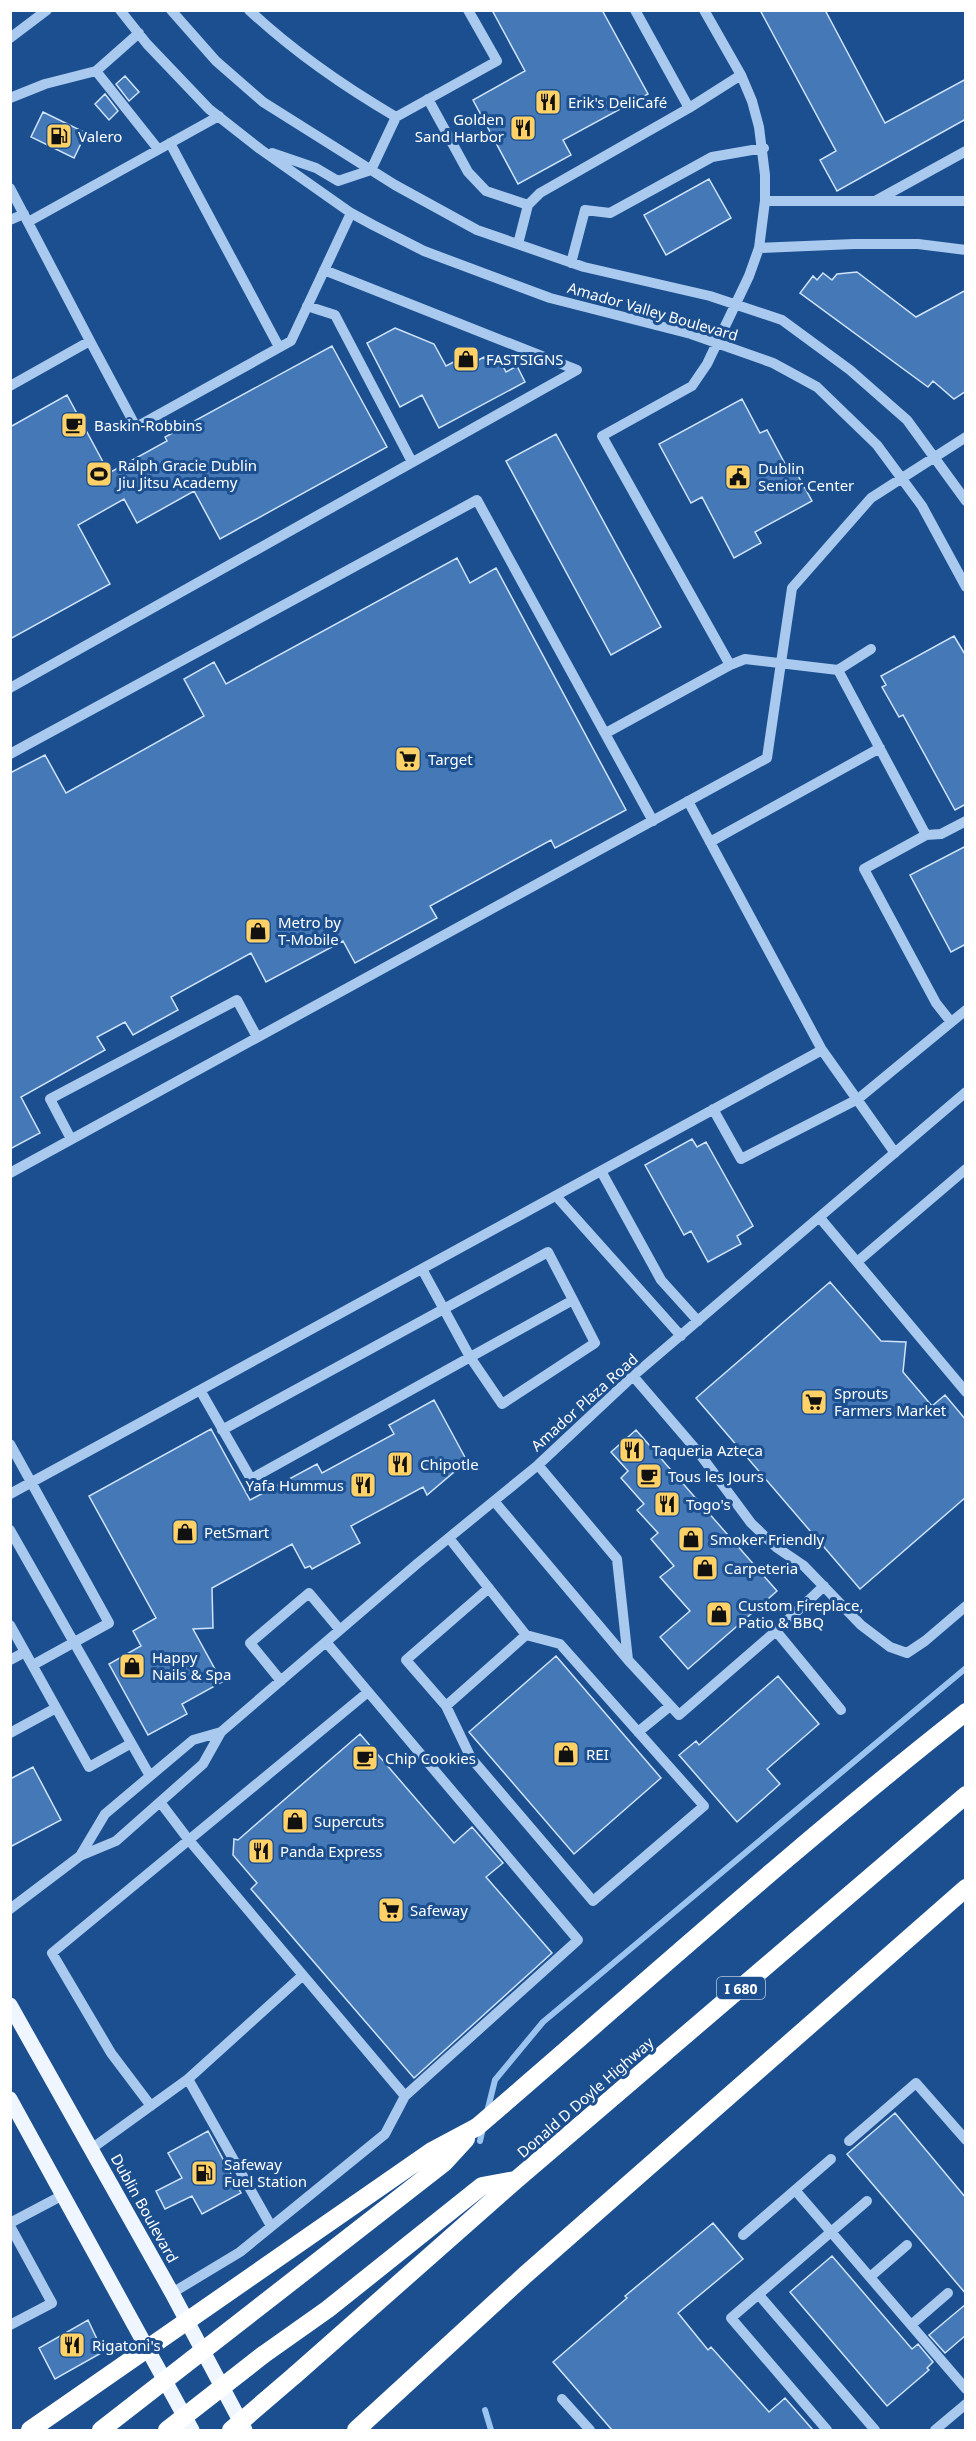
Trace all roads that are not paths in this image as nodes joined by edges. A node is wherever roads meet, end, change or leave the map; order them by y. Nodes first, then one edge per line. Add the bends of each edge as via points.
1 (47, 10) edge
2 (120, 10) edge
3 (171, 10) edge
4 (249, 10) edge
5 (468, 10) edge
6 (635, 10) edge
7 (704, 10) edge
8 (139, 33) junction
9 (10, 38) edge
10 (96, 71) junction
11 (741, 75) junction
12 (10, 98) edge
13 (428, 99) junction
14 (689, 108) junction
15 (219, 116) junction
16 (396, 117) junction
17 (170, 142) junction
18 (764, 148) junction
19 (158, 149) junction
20 (260, 149) junction
21 (966, 151) edge
22 (371, 170) junction
23 (10, 188) edge
24 (765, 201) junction
25 (874, 201) junction
26 (966, 201) edge
27 (528, 205) junction
28 (351, 213) junction
29 (26, 218) junction
30 (10, 220) edge
31 (518, 244) junction
32 (759, 248) junction
33 (966, 250) edge
34 (571, 263) junction
35 (324, 270) junction
36 (736, 305) junction
37 (307, 306) junction
38 (90, 341) junction
39 (717, 343) junction
40 (279, 347) junction
41 (10, 386) edge
42 (966, 437) edge
43 (935, 457) junction
44 (412, 462) junction
45 (902, 478) junction
46 (966, 501) edge
47 (966, 587) edge
48 (871, 649) dead end
49 (781, 663) junction
50 (730, 665) junction
51 (838, 670) junction
52 (10, 688) edge
53 (606, 734) junction
54 (880, 748) junction
55 (10, 754) edge
56 (688, 801) junction
57 (653, 820) junction
58 (966, 821) edge
59 (926, 835) junction
60 (710, 842) junction
61 (966, 1010) edge
62 (951, 1022) junction
63 (257, 1038) junction
64 (822, 1050) junction
65 (965, 1095) edge
66 (858, 1099) junction
67 (713, 1109) junction
68 (71, 1139) junction
69 (895, 1153) junction
70 (966, 1169) edge
71 (602, 1171) junction
72 (10, 1173) edge
73 (556, 1196) junction
74 (820, 1218) junction
75 (857, 1262) junction
76 (422, 1269) junction
77 (573, 1300) junction
78 (444, 1309) junction
79 (698, 1321) junction
80 (681, 1336) junction
81 (470, 1357) junction
82 (633, 1376) junction
83 (200, 1390) junction
84 (966, 1392) edge
85 (222, 1430) junction
86 (10, 1444) edge
87 (538, 1465) junction
88 (32, 1483) junction
89 (10, 1494) edge
90 (494, 1501) junction
91 (10, 1530) edge
92 (449, 1538) junction
93 (824, 1586) junction
94 (489, 1588) junction
95 (966, 1606) edge
96 (10, 1625) edge
97 (340, 1630) junction
98 (776, 1631) junction
99 (526, 1635) junction
100 (326, 1642) junction
101 (73, 1643) junction
102 (26, 1652) junction
103 (10, 1660) edge
104 (628, 1660) junction
105 (33, 1665) junction
106 (281, 1681) junction
107 (368, 1692) junction
108 (446, 1706) junction
109 (670, 1706) junction
110 (56, 1708) junction
111 (841, 1710) dead end
112 (966, 1712) edge
113 (221, 1732) junction
114 (638, 1732) junction
115 (10, 1733) edge
116 (130, 1744) junction
117 (150, 1776) junction
118 (966, 1795) edge
119 (160, 1802) junction
120 (188, 1839) junction
121 (80, 1856) junction
122 (966, 1888) edge
123 (10, 1909) edge
124 (303, 1976) junction
125 (10, 2005) edge
126 (188, 2079) junction
127 (405, 2096) junction
128 (10, 2099) edge
129 (151, 2106) junction
130 (477, 2127) junction
131 (966, 2140) edge
132 (849, 2141) dead end
133 (92, 2149) junction
134 (831, 2159) dead end
135 (516, 2180) junction
136 (795, 2190) junction
137 (63, 2195) junction
138 (867, 2201) dead end
139 (10, 2225) edge
140 (272, 2226) junction
141 (831, 2232) junction
142 (743, 2235) dead end
143 (908, 2245) dead end
144 (870, 2277) junction
145 (172, 2293) junction
146 (948, 2294) dead end
147 (759, 2295) junction
148 (10, 2325) edge
149 (912, 2325) junction
150 (966, 2389) edge
151 (562, 2399) dead end
152 (966, 2404) edge
153 (30, 2430) edge
154 (101, 2430) edge
155 (167, 2430) edge
156 (192, 2430) edge
157 (231, 2430) edge
158 (245, 2430) edge
159 (356, 2430) edge
160 (590, 2430) edge
161 (827, 2430) edge
162 (875, 2430) edge
163 (935, 2430) edge

1 - 9 street
2 - 8 street, Amador Valley Boulevard
3 - 22 street, Amador Valley Boulevard via 216,61 263,102
4 - 16 street via 286,45
5 - 13 street via 497,60
6 - 14 street
7 - 11 street
8 - 10 street
8 - 15 street, Amador Valley Boulevard
10 - 12 street
10 - 19 street
11 - 14 street
11 - 18 street
13 - 16 street
13 - 27 street via 468,172 486,191
14 - 27 street via 540,193
15 - 17 street
15 - 20 street, Amador Valley Boulevard
16 - 22 street
17 - 19 street
17 - 40 street
18 - 24 street
18 - 34 street via 712,157 610,213 585,210
19 - 29 street
20 - 22 street, Amador Valley Boulevard via 316,168 338,181
20 - 28 street, Amador Valley Boulevard
21 - 25 street
22 - 31 street, Amador Valley Boulevard via 477,230
23 - 29 street
24 - 25 street
24 - 32 street
25 - 26 street
27 - 31 street
28 - 35 street
28 - 39 street, Amador Valley Boulevard via 424,251 550,298
29 - 30 street
29 - 38 street
31 - 34 street, Amador Valley Boulevard
32 - 33 street via 918,244
32 - 36 street
34 - 36 street, Amador Valley Boulevard
35 - 37 street
35 - 44 street via 577,370
36 - 39 street
36 - 43 street, Amador Valley Boulevard via 782,320 850,370 907,420
37 - 40 street via 291,341
37 - 44 street via 335,315
38 - 40 street via 135,427
38 - 41 street
39 - 45 street, Amador Valley Boulevard via 773,363 817,387 878,445
39 - 50 street via 692,386 602,436
42 - 43 street
43 - 45 street
43 - 46 street, Amador Valley Boulevard
44 - 52 street
45 - 47 street, Amador Valley Boulevard via 922,506
45 - 49 street via 871,498 792,588
48 - 51 street
49 - 50 street via 745,659
49 - 51 street
49 - 56 street via 766,758
50 - 53 street
51 - 54 street
53 - 55 street via 477,500
53 - 57 street
54 - 59 street
54 - 60 street
56 - 57 street
56 - 60 street
57 - 63 street
58 - 59 street via 941,834
59 - 62 street via 864,868 936,1003
60 - 64 street
61 - 62 street
62 - 66 street
63 - 68 street
63 - 68 street via 237,1000 50,1099
64 - 66 street
64 - 67 street
65 - 69 street, Amador Plaza Road
66 - 67 street via 741,1159
66 - 69 street
67 - 71 street
68 - 72 street
69 - 74 street, Amador Plaza Road
70 - 75 street
71 - 73 street
71 - 79 street via 661,1280
73 - 76 street
73 - 80 street
74 - 75 street
74 - 79 street, Amador Plaza Road
75 - 84 street
76 - 78 street
76 - 83 street
77 - 78 street via 548,1252
77 - 81 street
77 - 81 street via 595,1343 502,1404
78 - 81 street
78 - 85 street
79 - 80 street, Amador Plaza Road
80 - 82 street, Amador Plaza Road
81 - 85 street via 251,1479
82 - 87 street, Amador Plaza Road
82 - 93 street via 699,1453 751,1523
83 - 85 street
83 - 88 street
86 - 88 street
87 - 90 street, Amador Plaza Road
87 - 104 street via 616,1559
88 - 89 street
88 - 101 street via 109,1623
90 - 92 street, Amador Plaza Road
90 - 104 street
91 - 101 street
92 - 94 street
92 - 97 street, Amador Plaza Road
93 - 95 street via 861,1625 890,1647 907,1653
93 - 98 street
94 - 99 street
94 - 108 street via 406,1660
96 - 102 street
97 - 100 street, Amador Plaza Road
97 - 106 street via 309,1593 250,1643
98 - 109 street via 679,1715
98 - 111 street
99 - 108 street
99 - 114 street via 560,1644
100 - 106 street, Amador Plaza Road
100 - 107 street
101 - 105 street
101 - 116 street
102 - 103 street
102 - 105 street
104 - 109 street
105 - 110 street
106 - 113 street, Amador Plaza Road
107 - 120 street
107 - 127 street via 578,1940
108 - 114 street via 471,1758 593,1901 704,1806
109 - 114 street
110 - 115 street
110 - 116 street via 89,1767
112 - 130 highway
113 - 117 street, Amador Plaza Road via 194,1740
113 - 119 street, Amador Plaza Road via 203,1764
116 - 117 street
117 - 121 street, Amador Plaza Road via 105,1814
118 - 135 highway, Donald D Doyle Highway / I 680
119 - 120 street
119 - 121 street, Amador Plaza Road via 116,1841
120 - 124 street
120 - 129 street via 52,1953 111,2053
121 - 123 street, Amador Plaza Road
122 - 159 highway via 525,2275
124 - 126 street
124 - 127 street
125 - 133 main road, Dublin Boulevard
126 - 129 street
126 - 140 street
127 - 140 street via 385,2134
128 - 137 main road
129 - 133 street
130 - 153 highway, bridge via 432,2151
130 - 154 highway, bridge via 444,2163
131 - 132 street via 916,2083
133 - 145 main road, Dublin Boulevard
134 - 136 street
135 - 155 highway, bridge via 482,2186
135 - 157 highway, Donald D Doyle Highway / I 680, bridge
136 - 141 street
136 - 142 street
137 - 139 street
137 - 156 main road
138 - 141 street
139 - 148 street via 52,2303
140 - 145 street via 240,2252
141 - 144 street
141 - 147 street
143 - 144 street
144 - 149 street
145 - 158 main road, Dublin Boulevard
146 - 149 street
147 - 161 street via 731,2318
147 - 162 street
149 - 150 street
151 - 160 street
152 - 163 street

